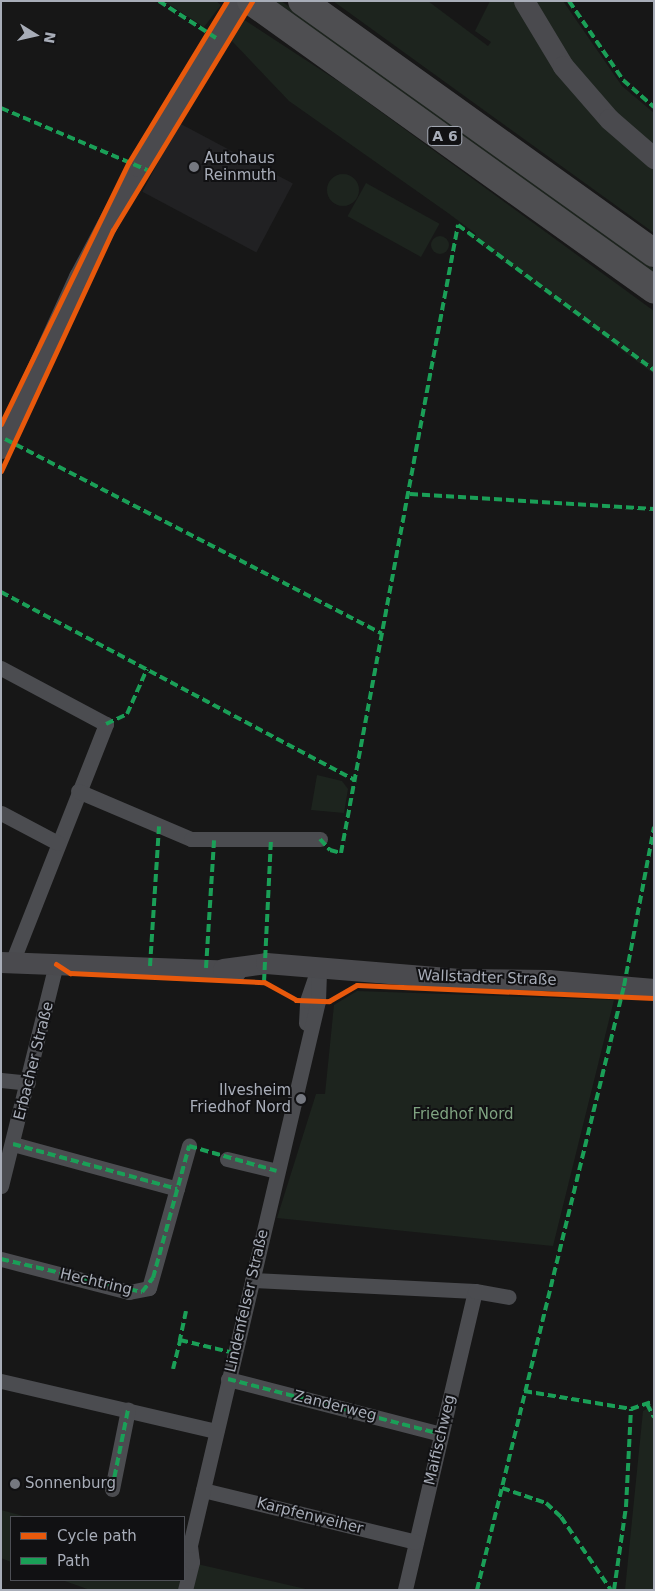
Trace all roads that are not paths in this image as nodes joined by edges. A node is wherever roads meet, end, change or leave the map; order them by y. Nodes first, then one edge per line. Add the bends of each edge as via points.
1 (302, 1) edge
2 (524, 1) edge
3 (245, 3) edge
4 (654, 158) edge
5 (654, 253) edge
6 (654, 290) edge
7 (1, 448) edge
8 (1, 668) edge
9 (78, 791) junction
10 (1, 813) edge
11 (320, 839) dead end
12 (58, 843) junction
13 (7, 962) edge
14 (56, 964) junction
15 (319, 970) junction
16 (654, 989) edge
17 (1, 1080) edge
18 (28, 1083) junction
19 (12, 1144) junction
20 (189, 1146) dead end
21 (227, 1159) dead end
22 (277, 1170) junction
23 (1, 1186) edge
24 (177, 1189) junction
25 (1, 1259) edge
26 (252, 1280) junction
27 (476, 1291) junction
28 (508, 1297) dead end
29 (228, 1379) junction
30 (1, 1381) edge
31 (128, 1410) junction
32 (216, 1431) junction
33 (441, 1434) junction
34 (112, 1489) dead end
35 (203, 1490) junction
36 (416, 1542) junction
37 (185, 1590) edge
38 (406, 1590) edge

1 - 5 highway, A 6
2 - 4 main road via 563,66 609,119
3 - 6 highway, A 6
3 - 7 main road via 106,225
8 - 9 street via 106,724
9 - 11 street via 191,838
9 - 12 street
10 - 12 street
12 - 13 street
13 - 14 main road, Wallstadter Straße
14 - 15 main road, Wallstadter Straße via 223,969 265,975
14 - 18 street, Erbacher Straße
15 - 16 main road, Wallstadter Straße
15 - 22 street, Lindenfelser Straße via 307,1001 306,1042
17 - 18 street
18 - 19 street, Erbacher Straße
19 - 23 street, Erbacher Straße
19 - 24 street
20 - 24 street, Hechtring
21 - 22 street
22 - 26 street, Lindenfelser Straße
24 - 25 street, Hechtring via 153,1278 142,1292
26 - 27 street
26 - 29 street, Lindenfelser Straße
27 - 28 street
27 - 33 street, Maifischweg
29 - 32 street, Lindenfelser Straße
29 - 33 street, Zanderweg
30 - 31 street
31 - 32 street
31 - 34 street
32 - 35 street, Lindenfelser Straße
33 - 36 street, Maifischweg
35 - 36 street, Karpfenweiher
35 - 37 street, Lindenfelser Straße
36 - 38 street, Maifischweg

